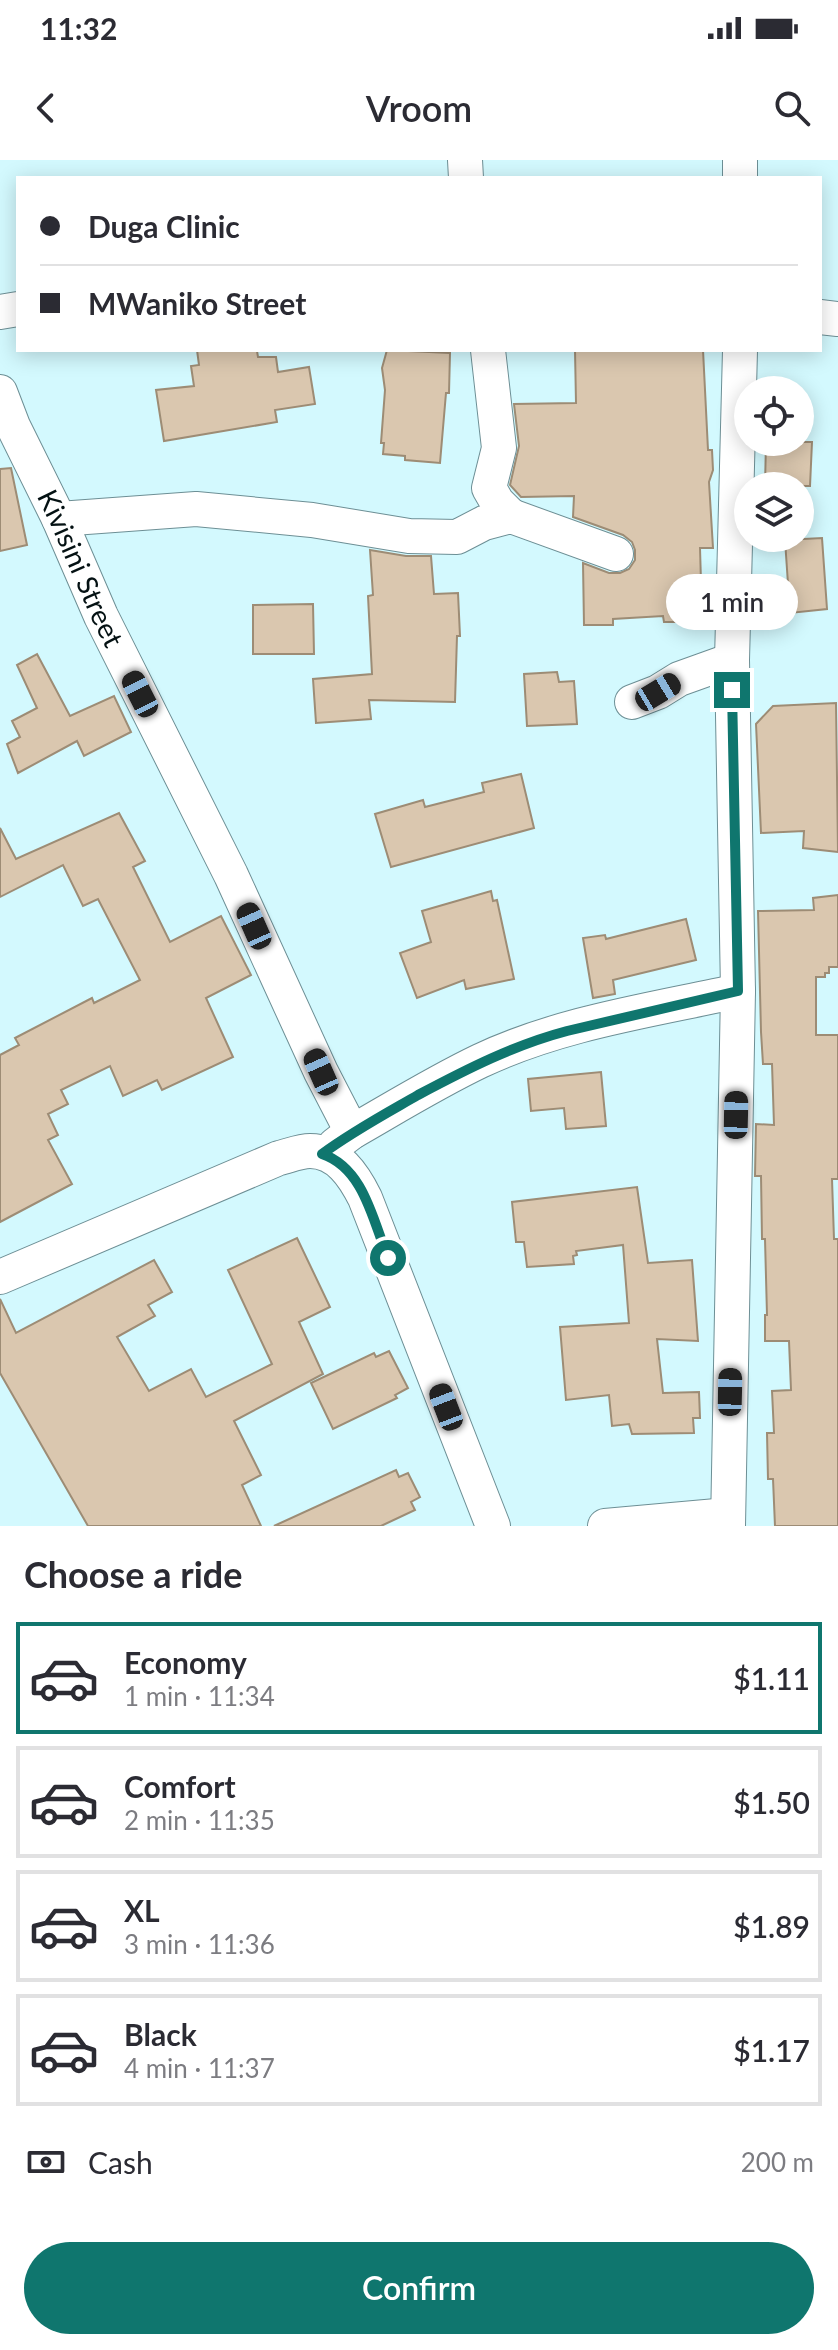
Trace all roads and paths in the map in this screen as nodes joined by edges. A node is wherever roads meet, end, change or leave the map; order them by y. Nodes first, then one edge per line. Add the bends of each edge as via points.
1 (488, 352) edge
2 (740, 352) edge
3 (0, 392) edge
4 (511, 516) junction
5 (59, 519) junction
6 (616, 554) dead end
7 (732, 660) junction
8 (632, 702) dead end
9 (738, 991) junction
10 (352, 1132) junction
11 (322, 1154) junction
12 (0, 1277) edge
13 (728, 1521) edge
14 (493, 1526) edge
15 (605, 1526) edge

1 - 4 street via 499,448 489,488
2 - 7 street
3 - 5 street, Kivisini Street
4 - 5 street via 457,537 409,536 196,509
4 - 6 street
5 - 10 street, Kivisini Street
7 - 8 street
7 - 9 street
9 - 10 street via 540,1038 480,1061
9 - 13 street
10 - 11 street
11 - 12 street via 310,1151 279,1158
11 - 14 street via 354,1176 365,1198
13 - 15 street

